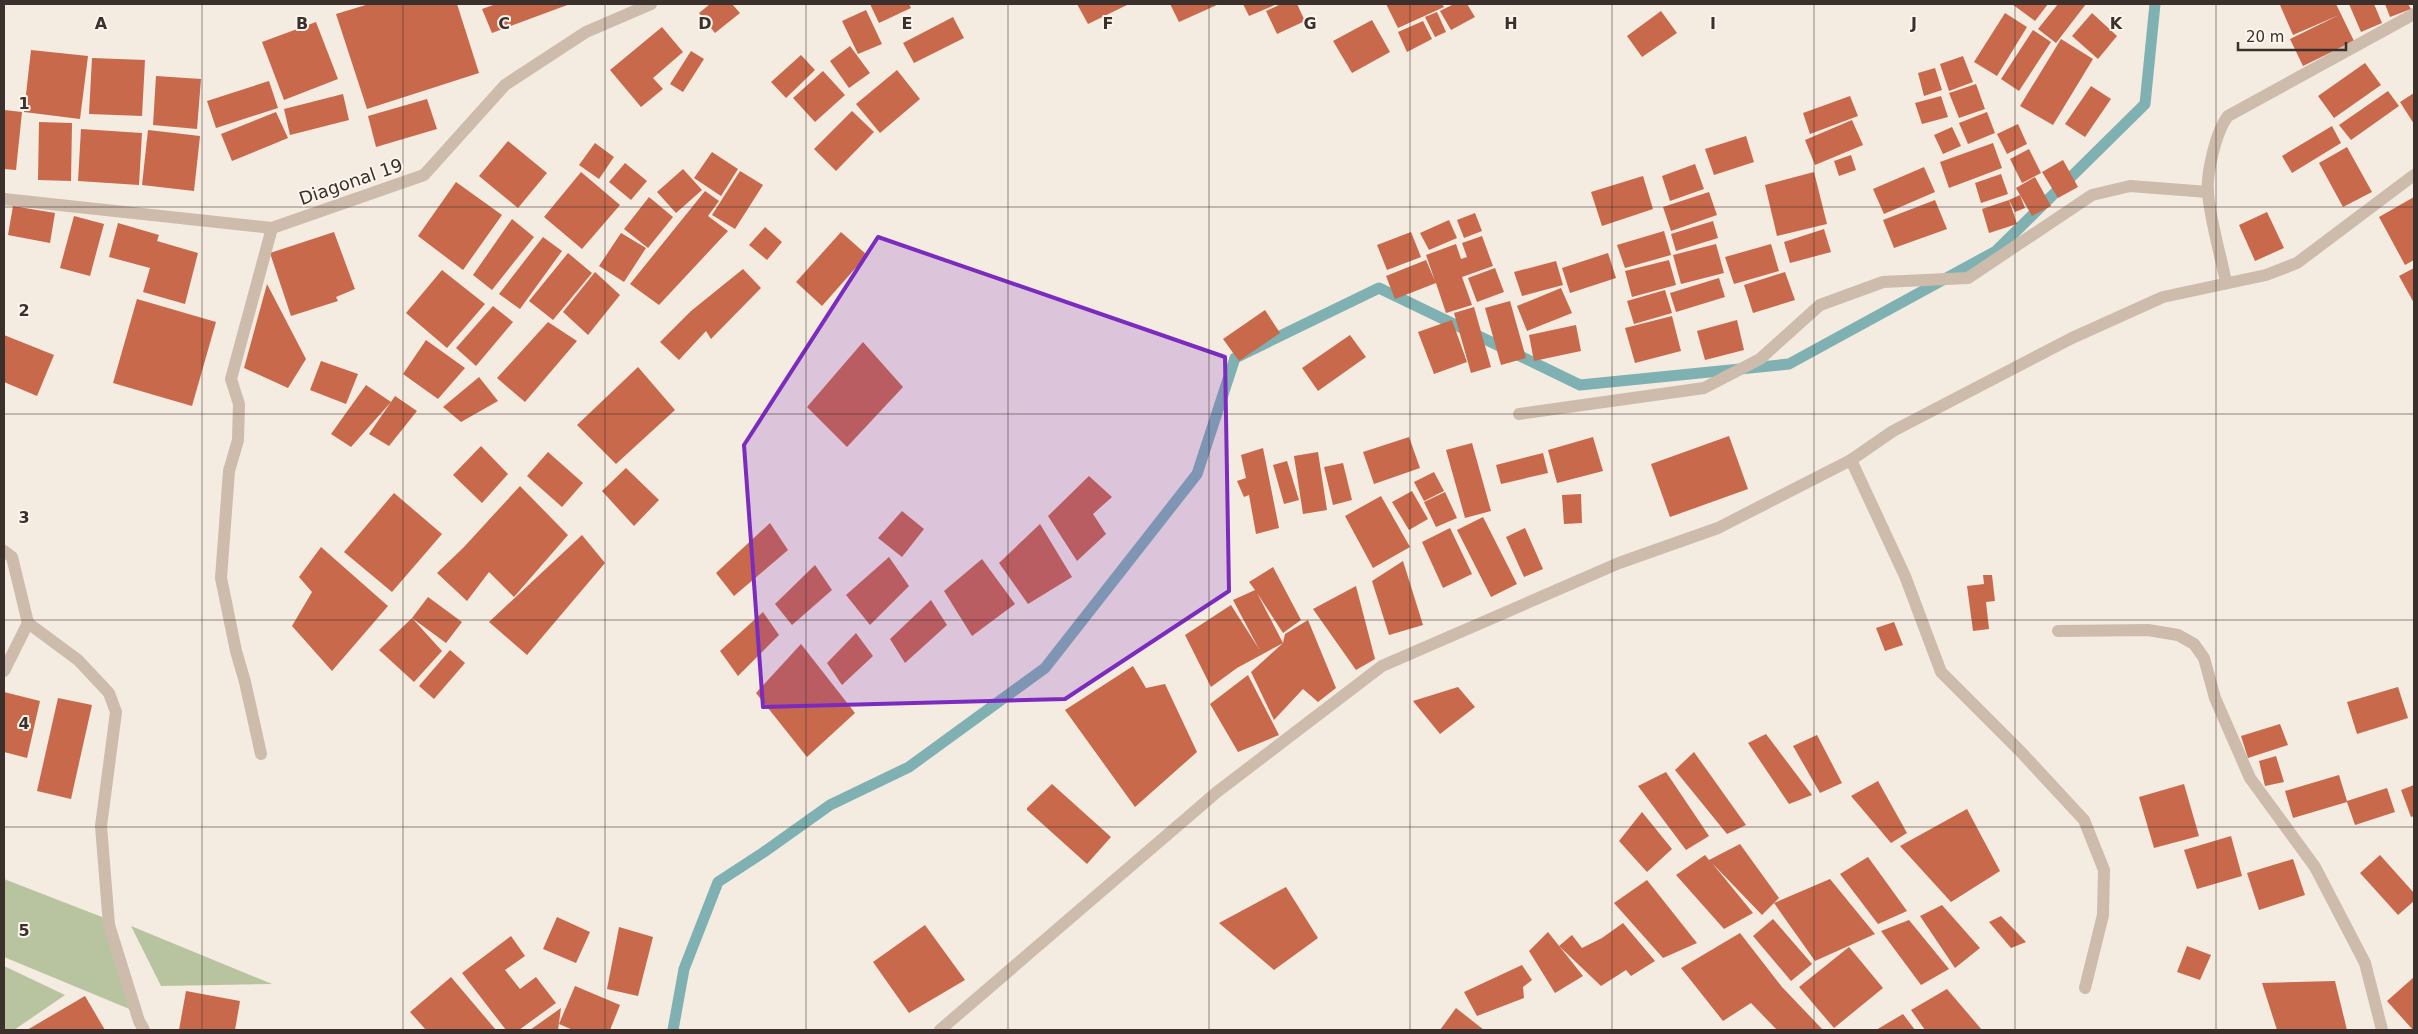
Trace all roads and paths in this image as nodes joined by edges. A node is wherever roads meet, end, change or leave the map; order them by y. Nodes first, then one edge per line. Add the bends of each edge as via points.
1 (651, 4) edge
2 (2414, 14) edge
3 (2414, 175) edge
4 (2208, 192) junction
5 (4, 199) edge
6 (272, 228) junction
7 (2226, 282) junction
8 (1519, 414) dead end
9 (1851, 460) junction
10 (4, 551) edge
11 (28, 623) junction
12 (2058, 630) dead end
13 (4, 671) edge
14 (261, 754) dead end
15 (2085, 988) dead end
16 (144, 1030) edge
17 (940, 1030) edge
18 (2382, 1030) edge

1 - 6 street, Diagonal 19 via 586,32 505,85 424,175
2 - 4 street via 2228,116 2216,138
3 - 7 street via 2296,263 2266,275
4 - 7 street
4 - 8 street via 2130,186 2092,195 1968,278 1883,282 1820,305 1760,359 1704,388
5 - 6 street, Diagonal 19
6 - 14 street via 232,379 239,404 238,440 229,471 221,578
7 - 9 street via 2163,297 2072,338 1893,431
9 - 15 street via 1905,576 1940,672 2084,820 2104,870 2103,915
9 - 17 street via 1718,528 1619,564 1382,666 1218,792
10 - 11 street via 12,557
11 - 13 street
11 - 16 street via 78,660 109,693 116,712 101,826 109,925
12 - 18 street via 2148,630 2178,635 2194,644 2204,658 2215,698 2250,778 2315,867 2366,962

